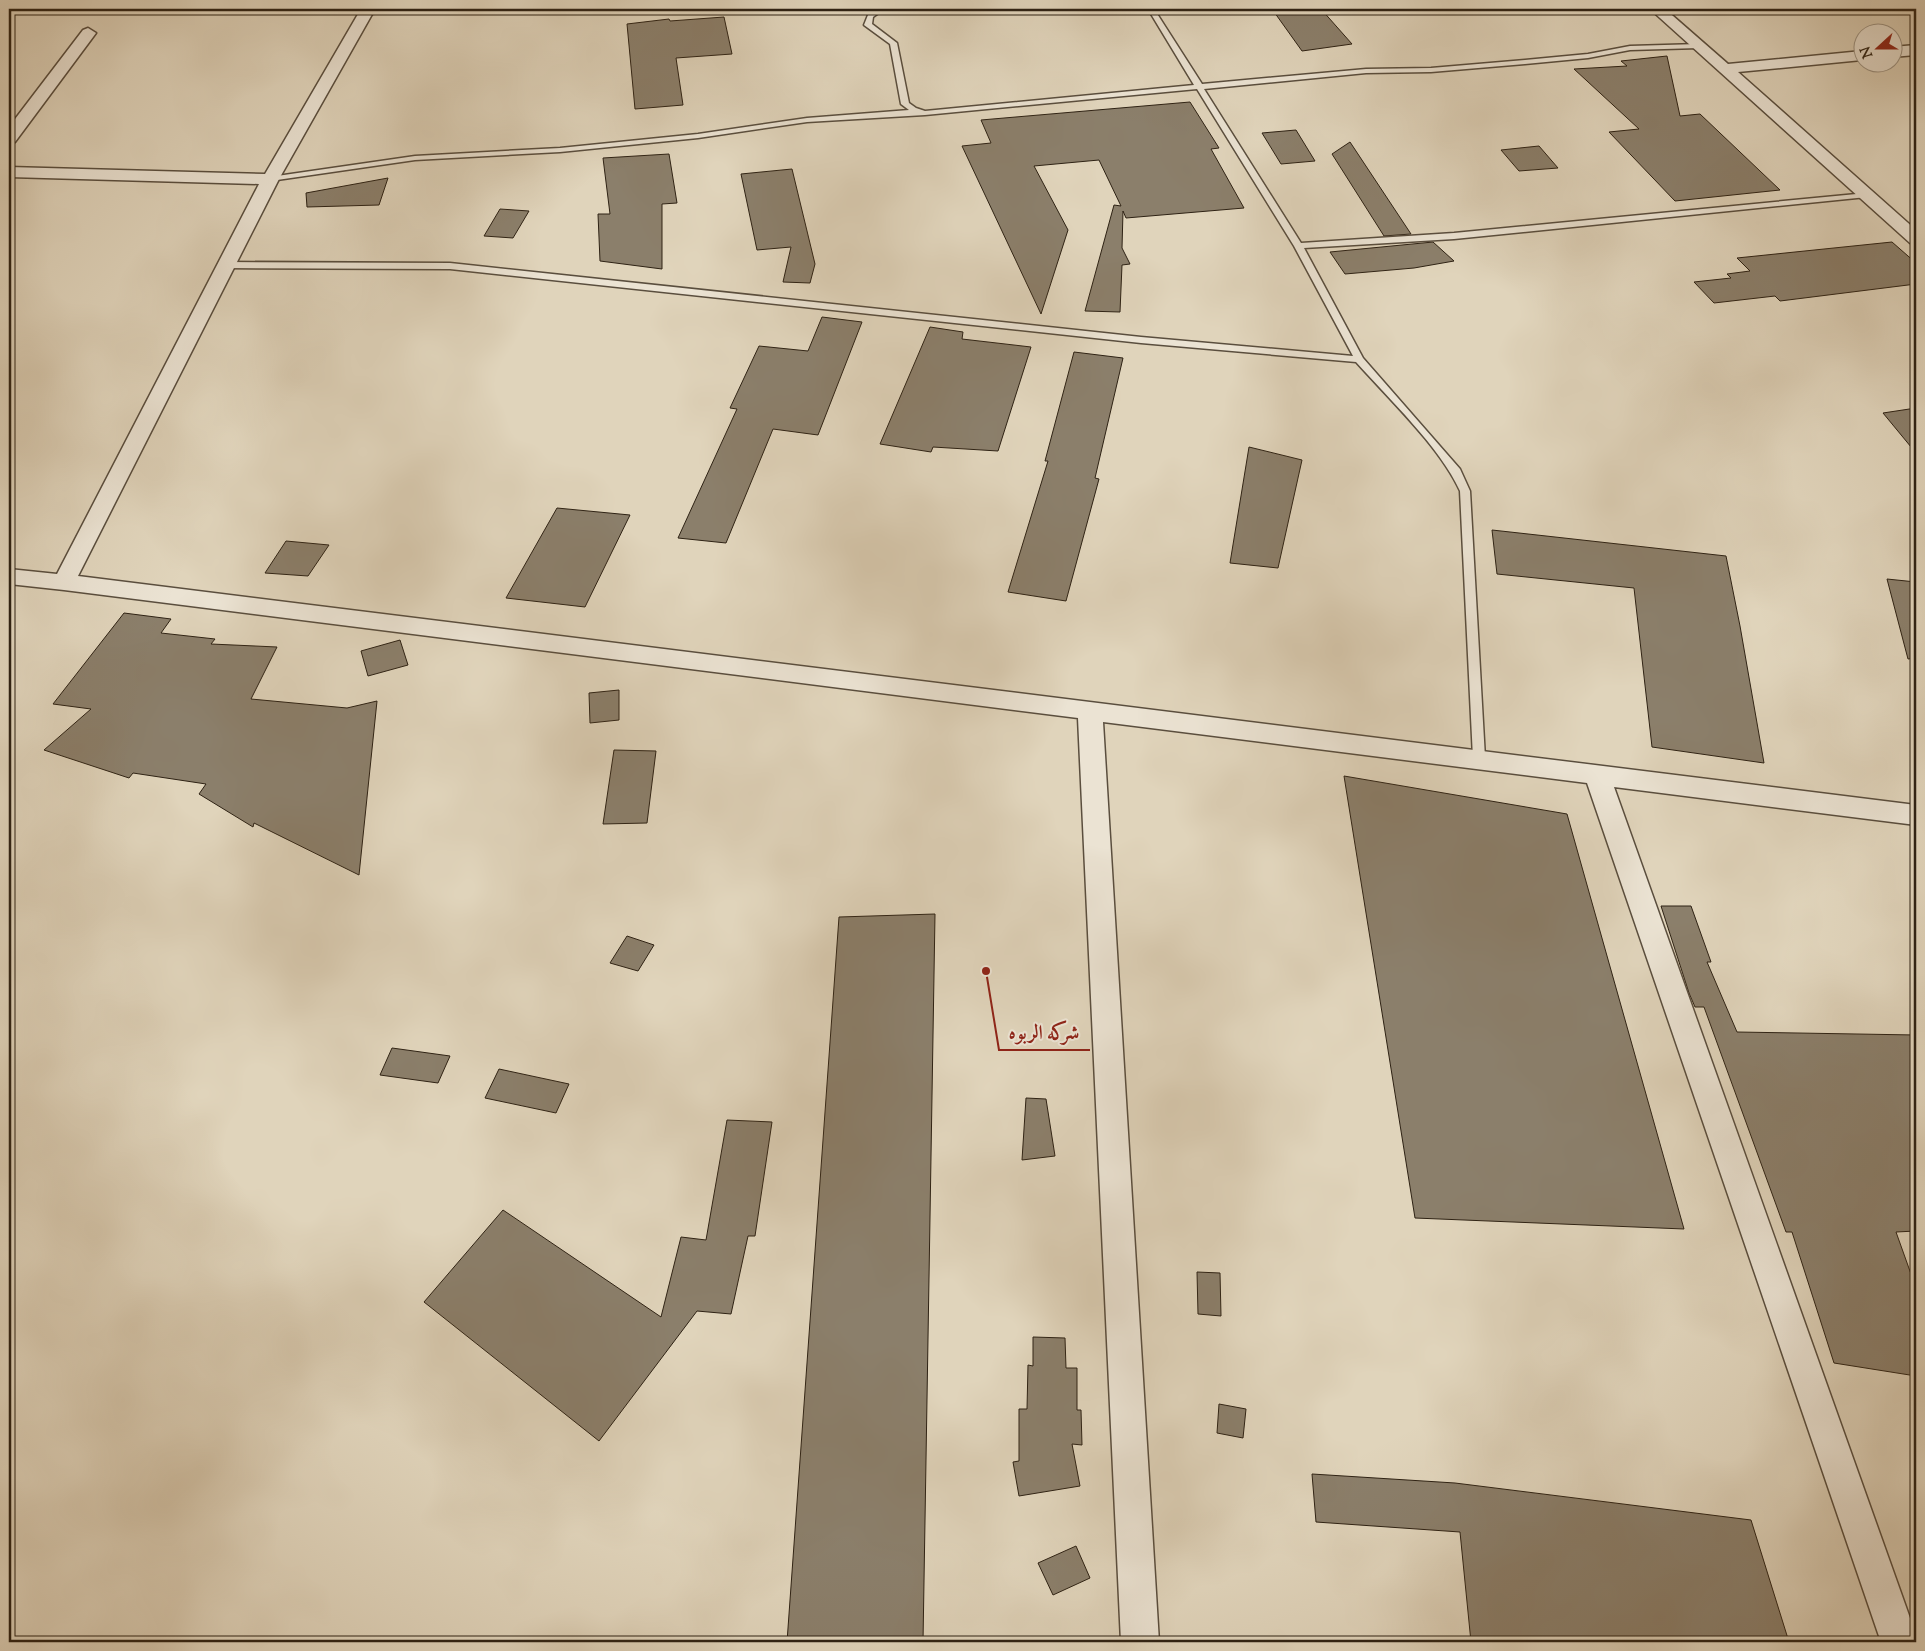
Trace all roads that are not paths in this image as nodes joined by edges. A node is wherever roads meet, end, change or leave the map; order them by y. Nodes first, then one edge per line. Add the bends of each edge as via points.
1 (410, 9) edge
2 (880, 9) edge
3 (1151, 9) edge
4 (1657, 9) edge
5 (368, 10) edge
6 (88, 33) dead end
7 (1699, 46) junction
8 (1915, 51) edge
9 (1902, 52) edge
10 (1852, 56) edge
11 (1724, 69) junction
12 (1198, 86) junction
13 (919, 112) junction
14 (9, 138) edge
15 (9, 172) edge
16 (270, 179) junction
17 (1867, 195) junction
18 (1916, 239) edge
19 (1298, 246) junction
20 (226, 265) junction
21 (1359, 359) junction
22 (9, 577) edge
23 (64, 582) junction
24 (1090, 710) junction
25 (1479, 758) junction
26 (1597, 774) junction
27 (1916, 815) edge
28 (1140, 1642) edge
29 (1900, 1642) edge

1 - 5 lane
2 - 13 lane via 870,16 868,25 893,43 905,104
3 - 12 lane
4 - 7 street
5 - 16 street
6 - 14 street
7 - 11 street
7 - 12 lane via 1630,48 1525,62 1431,70 1366,71
8 - 9 street
10 - 11 street
11 - 17 street
12 - 13 lane
12 - 19 lane
13 - 16 lane via 832,118 560,150 415,158
15 - 16 street
16 - 20 street
17 - 18 street
17 - 19 lane via 1454,236
19 - 21 lane
20 - 21 lane via 450,266 1140,340
20 - 23 street
21 - 25 lane via 1436,446 1456,472 1465,491
22 - 23 street
23 - 24 street
24 - 25 street
24 - 28 street
25 - 26 street
26 - 27 street
26 - 29 street

